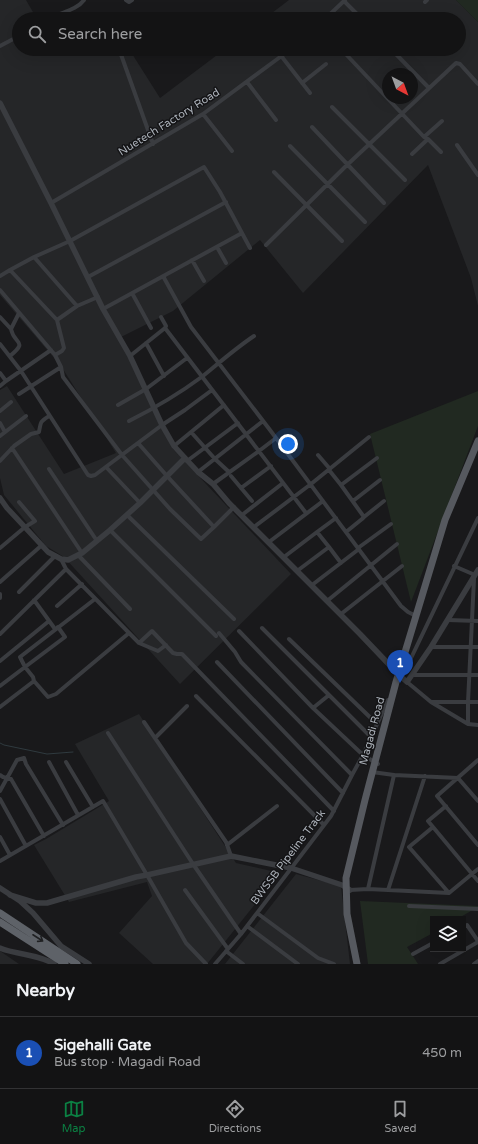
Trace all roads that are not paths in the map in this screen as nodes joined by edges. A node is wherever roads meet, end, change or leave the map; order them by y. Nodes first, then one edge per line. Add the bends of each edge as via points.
1 (84, 0) edge
2 (126, 0) edge
3 (132, 0) edge
4 (345, 1) edge
5 (66, 12) edge
6 (333, 12) edge
7 (355, 12) edge
8 (12, 40) edge
9 (0, 46) edge
10 (122, 56) edge
11 (348, 56) edge
12 (398, 56) edge
13 (282, 57) joint
14 (326, 64) dead end
15 (247, 82) junction
16 (302, 83) junction
17 (478, 84) edge
18 (429, 88) junction
19 (310, 93) dead end
20 (0, 103) edge
21 (332, 107) dead end
22 (203, 114) junction
23 (402, 114) junction
24 (276, 120) dead end
25 (442, 121) dead end
26 (312, 127) dead end
27 (426, 138) junction
28 (153, 144) junction
29 (369, 145) junction
30 (457, 145) dead end
31 (290, 146) dead end
32 (232, 151) dead end
33 (441, 152) dead end
34 (412, 154) dead end
35 (348, 165) junction
36 (274, 172) dead end
37 (478, 175) edge
38 (404, 180) dead end
39 (328, 184) junction
40 (226, 202) junction
41 (51, 203) junction
42 (384, 203) dead end
43 (307, 204) junction
44 (365, 222) dead end
45 (242, 233) junction
46 (70, 241) junction
47 (342, 241) dead end
48 (266, 245) dead end
49 (217, 247) junction
50 (250, 248) dead end
51 (34, 257) junction
52 (192, 260) junction
53 (226, 263) dead end
54 (10, 270) junction
55 (0, 276) edge
56 (163, 276) junction
57 (88, 277) junction
58 (204, 281) dead end
59 (0, 290) edge
60 (132, 293) junction
61 (98, 297) junction
62 (77, 306) junction
63 (103, 309) junction
64 (19, 313) junction
65 (0, 317) edge
66 (161, 317) dead end
67 (57, 320) junction
68 (152, 328) dead end
69 (165, 328) junction
70 (11, 329) junction
71 (254, 336) dead end
72 (146, 343) junction
73 (0, 344) edge
74 (51, 350) junction
75 (56, 355) junction
76 (10, 356) junction
77 (130, 356) junction
78 (188, 358) junction
79 (219, 363) junction
80 (62, 367) junction
81 (21, 371) junction
82 (0, 373) edge
83 (164, 376) junction
84 (202, 376) junction
85 (6, 381) junction
86 (0, 386) edge
87 (30, 387) junction
88 (146, 389) junction
89 (212, 390) junction
90 (20, 394) dead end
91 (11, 402) dead end
92 (118, 405) dead end
93 (224, 406) junction
94 (154, 408) junction
95 (0, 411) edge
96 (26, 416) dead end
97 (49, 416) junction
98 (129, 421) dead end
99 (263, 422) junction
100 (0, 423) edge
101 (238, 423) junction
102 (162, 425) junction
103 (6, 432) junction
104 (191, 432) junction
105 (246, 435) junction
106 (0, 436) edge
107 (370, 437) dead end
108 (276, 438) junction
109 (478, 441) edge
110 (138, 443) junction
111 (174, 446) junction
112 (206, 447) junction
113 (12, 448) junction
114 (259, 451) junction
115 (478, 452) edge
116 (122, 455) junction
117 (318, 455) dead end
118 (377, 458) dead end
119 (186, 459) junction
120 (215, 459) junction
121 (0, 460) edge
122 (271, 466) junction
123 (106, 467) junction
124 (49, 469) dead end
125 (329, 470) junction
126 (198, 472) junction
127 (230, 474) junction
128 (167, 476) junction
129 (380, 480) dead end
130 (283, 483) junction
131 (213, 484) junction
132 (311, 484) junction
133 (341, 485) junction
134 (241, 488) junction
135 (153, 490) junction
136 (294, 497) junction
137 (0, 498) edge
138 (252, 501) dead end
139 (323, 501) junction
140 (353, 501) junction
141 (384, 501) dead end
142 (19, 502) dead end
143 (140, 504) junction
144 (234, 507) junction
145 (306, 513) junction
146 (127, 515) junction
147 (242, 516) junction
148 (364, 516) junction
149 (336, 518) junction
150 (478, 518) edge
151 (391, 524) dead end
152 (25, 527) junction
153 (214, 527) junction
154 (254, 527) junction
155 (110, 530) junction
156 (317, 532) junction
157 (346, 532) junction
158 (97, 541) junction
159 (269, 542) junction
160 (397, 544) dead end
161 (42, 545) junction
162 (329, 547) junction
163 (0, 548) edge
164 (359, 549) junction
165 (80, 554) junction
166 (55, 556) junction
167 (284, 557) junction
168 (61, 559) junction
169 (341, 563) junction
170 (370, 565) junction
171 (402, 566) dead end
172 (454, 566) junction
173 (66, 569) junction
174 (297, 571) junction
175 (476, 574) edge
176 (383, 581) junction
177 (0, 582) edge
178 (82, 584) junction
179 (312, 585) junction
180 (19, 592) dead end
181 (473, 593) junction
182 (478, 593) edge
183 (0, 594) edge
184 (0, 598) edge
185 (95, 598) junction
186 (34, 600) junction
187 (327, 601) junction
188 (57, 606) dead end
189 (130, 609) dead end
190 (341, 614) junction
191 (416, 616) junction
192 (234, 619) dead end
193 (448, 620) junction
194 (49, 621) junction
195 (472, 621) junction
196 (478, 621) edge
197 (57, 628) junction
198 (262, 628) dead end
199 (239, 631) dead end
200 (129, 633) junction
201 (0, 634) edge
202 (289, 639) dead end
203 (139, 643) junction
204 (166, 645) junction
205 (431, 647) junction
206 (470, 647) junction
207 (478, 647) edge
208 (0, 661) edge
209 (217, 662) dead end
210 (25, 668) junction
211 (412, 675) junction
212 (478, 675) edge
213 (469, 676) junction
214 (403, 678) junction
215 (34, 681) junction
216 (0, 686) edge
217 (395, 687) junction
218 (329, 695) junction
219 (196, 696) dead end
220 (432, 702) junction
221 (468, 702) junction
222 (478, 702) edge
223 (187, 706) dead end
224 (0, 707) edge
225 (313, 708) junction
226 (144, 722) dead end
227 (377, 724) junction
228 (468, 724) junction
229 (478, 725) edge
230 (108, 733) dead end
231 (371, 737) junction
232 (155, 738) junction
233 (363, 755) junction
234 (478, 760) edge
235 (49, 762) dead end
236 (66, 762) dead end
237 (376, 763) junction
238 (374, 773) junction
239 (352, 775) junction
240 (394, 775) junction
241 (0, 776) edge
242 (425, 776) junction
243 (7, 778) junction
244 (458, 778) junction
245 (0, 791) edge
246 (343, 793) junction
247 (0, 799) edge
248 (478, 802) edge
249 (277, 806) dead end
250 (446, 806) junction
251 (93, 807) junction
252 (334, 811) junction
253 (78, 815) junction
254 (63, 824) junction
255 (324, 826) junction
256 (433, 826) junction
257 (44, 836) junction
258 (0, 837) edge
259 (227, 845) junction
260 (478, 845) edge
261 (26, 846) junction
262 (10, 855) junction
263 (231, 856) junction
264 (0, 861) edge
265 (192, 864) junction
266 (291, 868) junction
267 (478, 869) edge
268 (472, 874) junction
269 (148, 875) junction
270 (478, 881) edge
271 (0, 888) edge
272 (349, 888) junction
273 (368, 889) junction
274 (185, 890) dead end
275 (388, 890) junction
276 (449, 893) junction
277 (10, 895) junction
278 (409, 906) dead end
279 (478, 909) edge
280 (0, 913) edge
281 (257, 913) junction
282 (0, 922) edge
283 (247, 926) junction
284 (466, 926) edge
285 (241, 934) junction
286 (478, 942) edge
287 (430, 946) edge
288 (0, 948) edge
289 (227, 950) junction
290 (413, 954) dead end
291 (478, 961) edge
292 (54, 964) edge
293 (65, 964) edge
294 (77, 964) edge
295 (89, 964) edge
296 (206, 964) edge
297 (215, 964) edge
298 (243, 964) edge
299 (298, 964) edge
300 (334, 964) edge
301 (357, 964) edge
302 (360, 964) edge
303 (440, 964) edge
304 (474, 964) edge

1 - 5 street
2 - 3 street
4 - 6 street
4 - 7 street
8 - 9 street
10 - 28 street
11 - 23 street
12 - 18 street
13 - 15 street, Nuetech Factory Road
13 - 16 street
14 - 16 street
15 - 22 street, Nuetech Factory Road
15 - 24 street
16 - 19 street
17 - 18 street via 460,64 456,63
18 - 23 street
20 - 41 street
21 - 29 street
22 - 28 street, Nuetech Factory Road
22 - 32 street
23 - 27 street
23 - 29 street
25 - 27 street
26 - 35 street
27 - 33 street
27 - 34 street
28 - 41 street, Nuetech Factory Road
29 - 35 street
29 - 38 street
30 - 37 street
31 - 39 street
35 - 39 street
35 - 42 street
36 - 43 street
39 - 43 street
39 - 44 street
40 - 45 street
40 - 46 street via 204,167
40 - 57 street
41 - 46 street
43 - 47 street
43 - 48 street
45 - 49 street
45 - 50 street
46 - 51 street
46 - 57 street
49 - 52 street
49 - 53 street
51 - 54 street
51 - 62 street
52 - 56 street
52 - 58 street
54 - 55 street
54 - 67 street
56 - 60 street
56 - 79 street via 190,327
57 - 61 street
59 - 64 street
60 - 63 street
60 - 68 street
61 - 62 street
61 - 63 street
62 - 67 street
63 - 77 street
64 - 70 street
64 - 74 street
65 - 70 street
66 - 69 street
67 - 75 street via 64,348
69 - 72 street
69 - 78 street
70 - 76 street via 20,346
71 - 79 street
72 - 77 street
72 - 83 street
73 - 76 street
74 - 75 street
74 - 81 street
75 - 80 street
76 - 81 street
77 - 88 street
78 - 83 street
78 - 84 street
79 - 84 street
79 - 99 street
80 - 87 street
80 - 116 street via 63,377
81 - 85 street
81 - 87 street
82 - 85 street
83 - 88 street
84 - 89 street
84 - 94 street
85 - 86 street
87 - 90 street
87 - 97 street
88 - 92 street
88 - 94 street
89 - 93 street
89 - 102 street
91 - 95 street
93 - 101 street
93 - 104 street
94 - 98 street
94 - 102 street
96 - 103 street
97 - 113 street via 39,425 39,432 31,434
97 - 123 street via 88,475 95,475
99 - 105 street
99 - 108 street
100 - 103 street
101 - 105 street
101 - 112 street
102 - 110 street
102 - 111 street
103 - 106 street
104 - 111 street
104 - 112 street
105 - 114 street
105 - 120 street
107 - 125 street
108 - 114 street
108 - 132 street
109 - 191 main road, Magadi Road via 445,520
110 - 116 street
110 - 128 street
111 - 119 street
112 - 119 street
112 - 120 street
113 - 121 street
113 - 165 street
114 - 122 street
114 - 127 street
115 - 214 main road, Magadi Road via 449,522
116 - 123 street
116 - 135 street
117 - 125 street
118 - 133 street
119 - 126 street
119 - 128 street
120 - 126 street
120 - 127 street
122 - 130 street
122 - 134 street
123 - 143 street
124 - 158 street
125 - 132 street
125 - 133 street
126 - 131 street
127 - 131 street
127 - 134 street
128 - 135 street
128 - 153 street
129 - 140 street
130 - 136 street
130 - 147 street
131 - 144 street
132 - 136 street
132 - 139 street
133 - 140 street
134 - 138 street
135 - 143 street
135 - 153 street via 200,538
136 - 145 street
136 - 154 street
137 - 152 street
139 - 145 street
139 - 149 street
140 - 148 street
141 - 148 street
142 - 152 street via 35,521
143 - 146 street
144 - 147 street
144 - 153 street
145 - 159 street
146 - 155 street
146 - 192 street
147 - 154 street
148 - 157 street
149 - 156 street
149 - 157 street
150 - 172 street
151 - 164 street
152 - 161 street
152 - 163 street
154 - 159 street
155 - 158 street
155 - 239 street via 235,652 241,662
156 - 162 street
156 - 167 street
157 - 164 street
158 - 165 street
159 - 167 street
160 - 170 street
161 - 166 street
161 - 177 street
162 - 169 street
162 - 174 street
164 - 169 street
164 - 170 street
165 - 168 street via 68,560
165 - 189 street
166 - 168 street
166 - 180 street
167 - 174 street
168 - 173 street
169 - 179 street
170 - 176 street
170 - 187 street
171 - 176 street
172 - 175 street
172 - 214 street
173 - 178 street
173 - 186 street
174 - 179 street
175 - 181 street
175 - 193 street
176 - 190 street
176 - 191 street via 402,606
178 - 185 street
178 - 188 street
179 - 187 street
181 - 182 street
181 - 195 street
183 - 184 street
185 - 197 street
185 - 200 street
186 - 194 street
186 - 201 street
187 - 190 street
190 - 214 street
191 - 214 main road, Magadi Road
193 - 195 street
193 - 205 street
194 - 197 street
194 - 208 street
195 - 196 street
195 - 206 street
197 - 210 street via 20,657
197 - 210 street via 65,637
198 - 218 street
199 - 225 street
200 - 203 street
200 - 215 street via 56,694 48,697
202 - 227 street
203 - 204 street via 158,651
203 - 204 street via 152,631
204 - 252 street via 173,653 182,654
205 - 206 street
205 - 211 street
206 - 207 street
206 - 213 street
209 - 246 street
210 - 215 street
210 - 216 street
211 - 213 street
211 - 214 street
212 - 213 street
213 - 221 street
214 - 217 main road, Magadi Road
214 - 220 street
214 - 237 main road, Magadi Road
215 - 224 street
217 - 227 street, BWSSB Pipeline Track
217 - 237 main road, Magadi Road
218 - 225 street
218 - 231 street
219 - 255 street
220 - 221 street
220 - 228 street
221 - 222 street
221 - 228 street
223 - 232 street
225 - 233 street
226 - 232 street
227 - 231 street, BWSSB Pipeline Track
228 - 229 street
230 - 265 street
231 - 233 street, BWSSB Pipeline Track
232 - 259 street
233 - 237 street
233 - 239 street, BWSSB Pipeline Track
234 - 244 street
235 - 253 street
236 - 251 street
237 - 238 main road, Magadi Road
238 - 240 street
238 - 272 main road, Magadi Road
239 - 246 street, BWSSB Pipeline Track
240 - 242 street
240 - 273 street
241 - 243 street
242 - 244 street
242 - 275 street
243 - 245 street
243 - 254 street via 17,760 24,758
243 - 257 street via 11,779
244 - 248 street
244 - 250 street via 437,796
246 - 252 street, BWSSB Pipeline Track
247 - 261 street
249 - 259 street
250 - 256 street via 428,821
250 - 260 street
251 - 253 street
251 - 269 street via 103,801
252 - 255 street, BWSSB Pipeline Track
253 - 254 street
254 - 257 street
255 - 266 street, BWSSB Pipeline Track
256 - 268 street
256 - 276 street via 409,846
257 - 261 street
258 - 262 street
259 - 263 street
261 - 262 street
262 - 264 street
263 - 265 street
263 - 266 street
265 - 269 street
265 - 285 street
266 - 272 street
266 - 281 street, BWSSB Pipeline Track
267 - 268 street
268 - 270 street
268 - 276 street
269 - 277 street via 47,903 36,903
269 - 296 street via 186,943
271 - 277 street
272 - 273 street
272 - 301 main road, Magadi Road via 347,914
272 - 302 main road, Magadi Road
273 - 275 street
274 - 289 street
275 - 276 street
277 - 295 street via 33,912 61,946
278 - 279 street
280 -> 294 highway
281 - 283 street, BWSSB Pipeline Track
281 - 300 street via 318,958
282 - 293 highway
283 - 285 street, BWSSB Pipeline Track
283 - 299 street
284 - 286 street
285 - 289 street, BWSSB Pipeline Track
286 - 303 street
287 - 290 street
288 - 292 street via 45,959
289 - 297 street, BWSSB Pipeline Track
289 - 298 street
291 - 304 street

